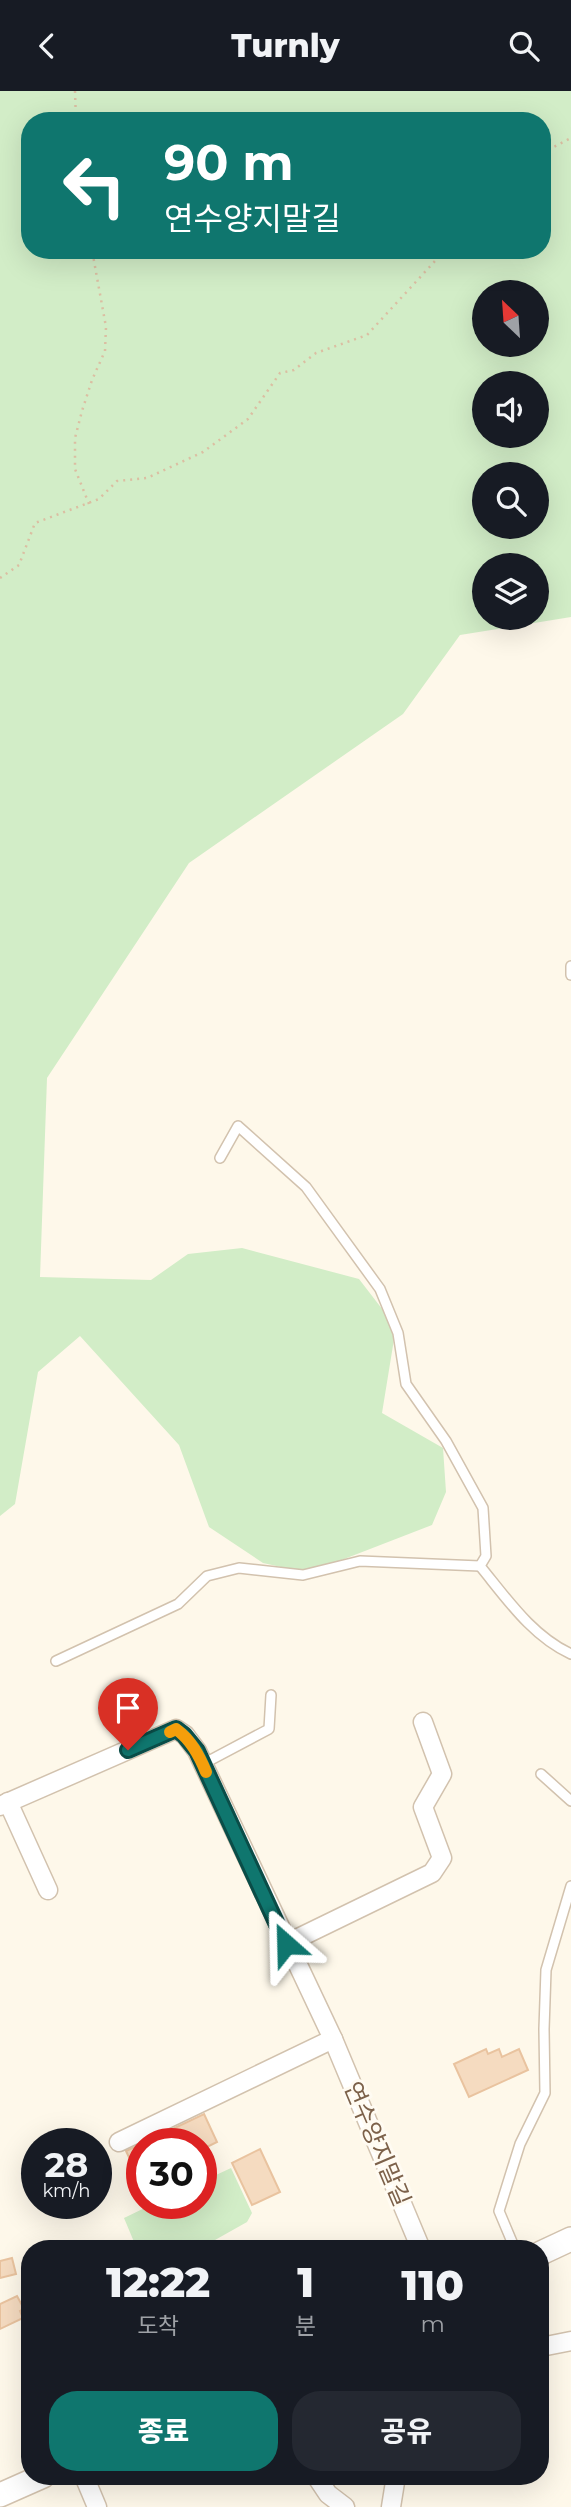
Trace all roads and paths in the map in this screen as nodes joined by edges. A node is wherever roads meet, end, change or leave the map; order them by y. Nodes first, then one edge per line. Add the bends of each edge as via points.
1 (75, 91) edge
2 (76, 112) edge
3 (571, 138) edge
4 (551, 148) edge
5 (94, 259) edge
6 (435, 259) edge
7 (89, 504) junction
8 (0, 578) edge
9 (571, 966) edge
10 (571, 975) edge
11 (220, 1158) dead end
12 (480, 1566) junction
13 (571, 1654) edge
14 (56, 1661) dead end
15 (271, 1695) dead end
16 (422, 1722) dead end
17 (203, 1764) junction
18 (541, 1774) dead end
19 (571, 1801) edge
20 (4, 1804) edge
21 (571, 1886) edge
22 (48, 1890) dead end
23 (286, 1944) junction
24 (333, 2039) junction
25 (119, 2142) dead end
26 (571, 2239) edge
27 (417, 2240) edge
28 (511, 2240) edge
29 (549, 2249) edge
30 (571, 2341) edge
31 (549, 2345) edge
32 (23, 2485) edge
33 (88, 2485) edge
34 (322, 2485) edge
35 (395, 2485) edge
36 (0, 2495) edge
37 (97, 2507) edge
38 (345, 2507) edge
39 (391, 2507) edge

1 - 2 path
3 - 4 path
5 - 7 path via 106,327 105,351 75,438 75,469
6 - 7 path via 367,335 316,353 294,370 280,373 248,419 203,452 146,478 117,481
7 - 8 path via 35,523 19,565
9 - 10 lane
11 - 12 lane via 238,1125 306,1187 380,1290 398,1333 406,1384 446,1441 484,1508 486,1556
12 - 13 lane via 525,1621
12 - 14 lane via 360,1561 303,1575 239,1568 207,1576 178,1604
15 - 17 lane via 269,1729
16 - 23 street via 442,1774 423,1807 442,1858 432,1873
17 - 20 street, 연수양지말길 via 176,1729
17 - 23 street, 연수양지말길
18 - 19 lane
20 - 22 street, 연수양지말길
21 - 28 lane via 546,1970 545,2093 520,2144 499,2211
23 - 24 street, 연수양지말길
24 - 25 street
24 - 27 street, 연수양지말길
26 - 29 street
30 - 31 street
32 - 36 street
33 - 37 street
34 - 38 street
35 - 39 street

